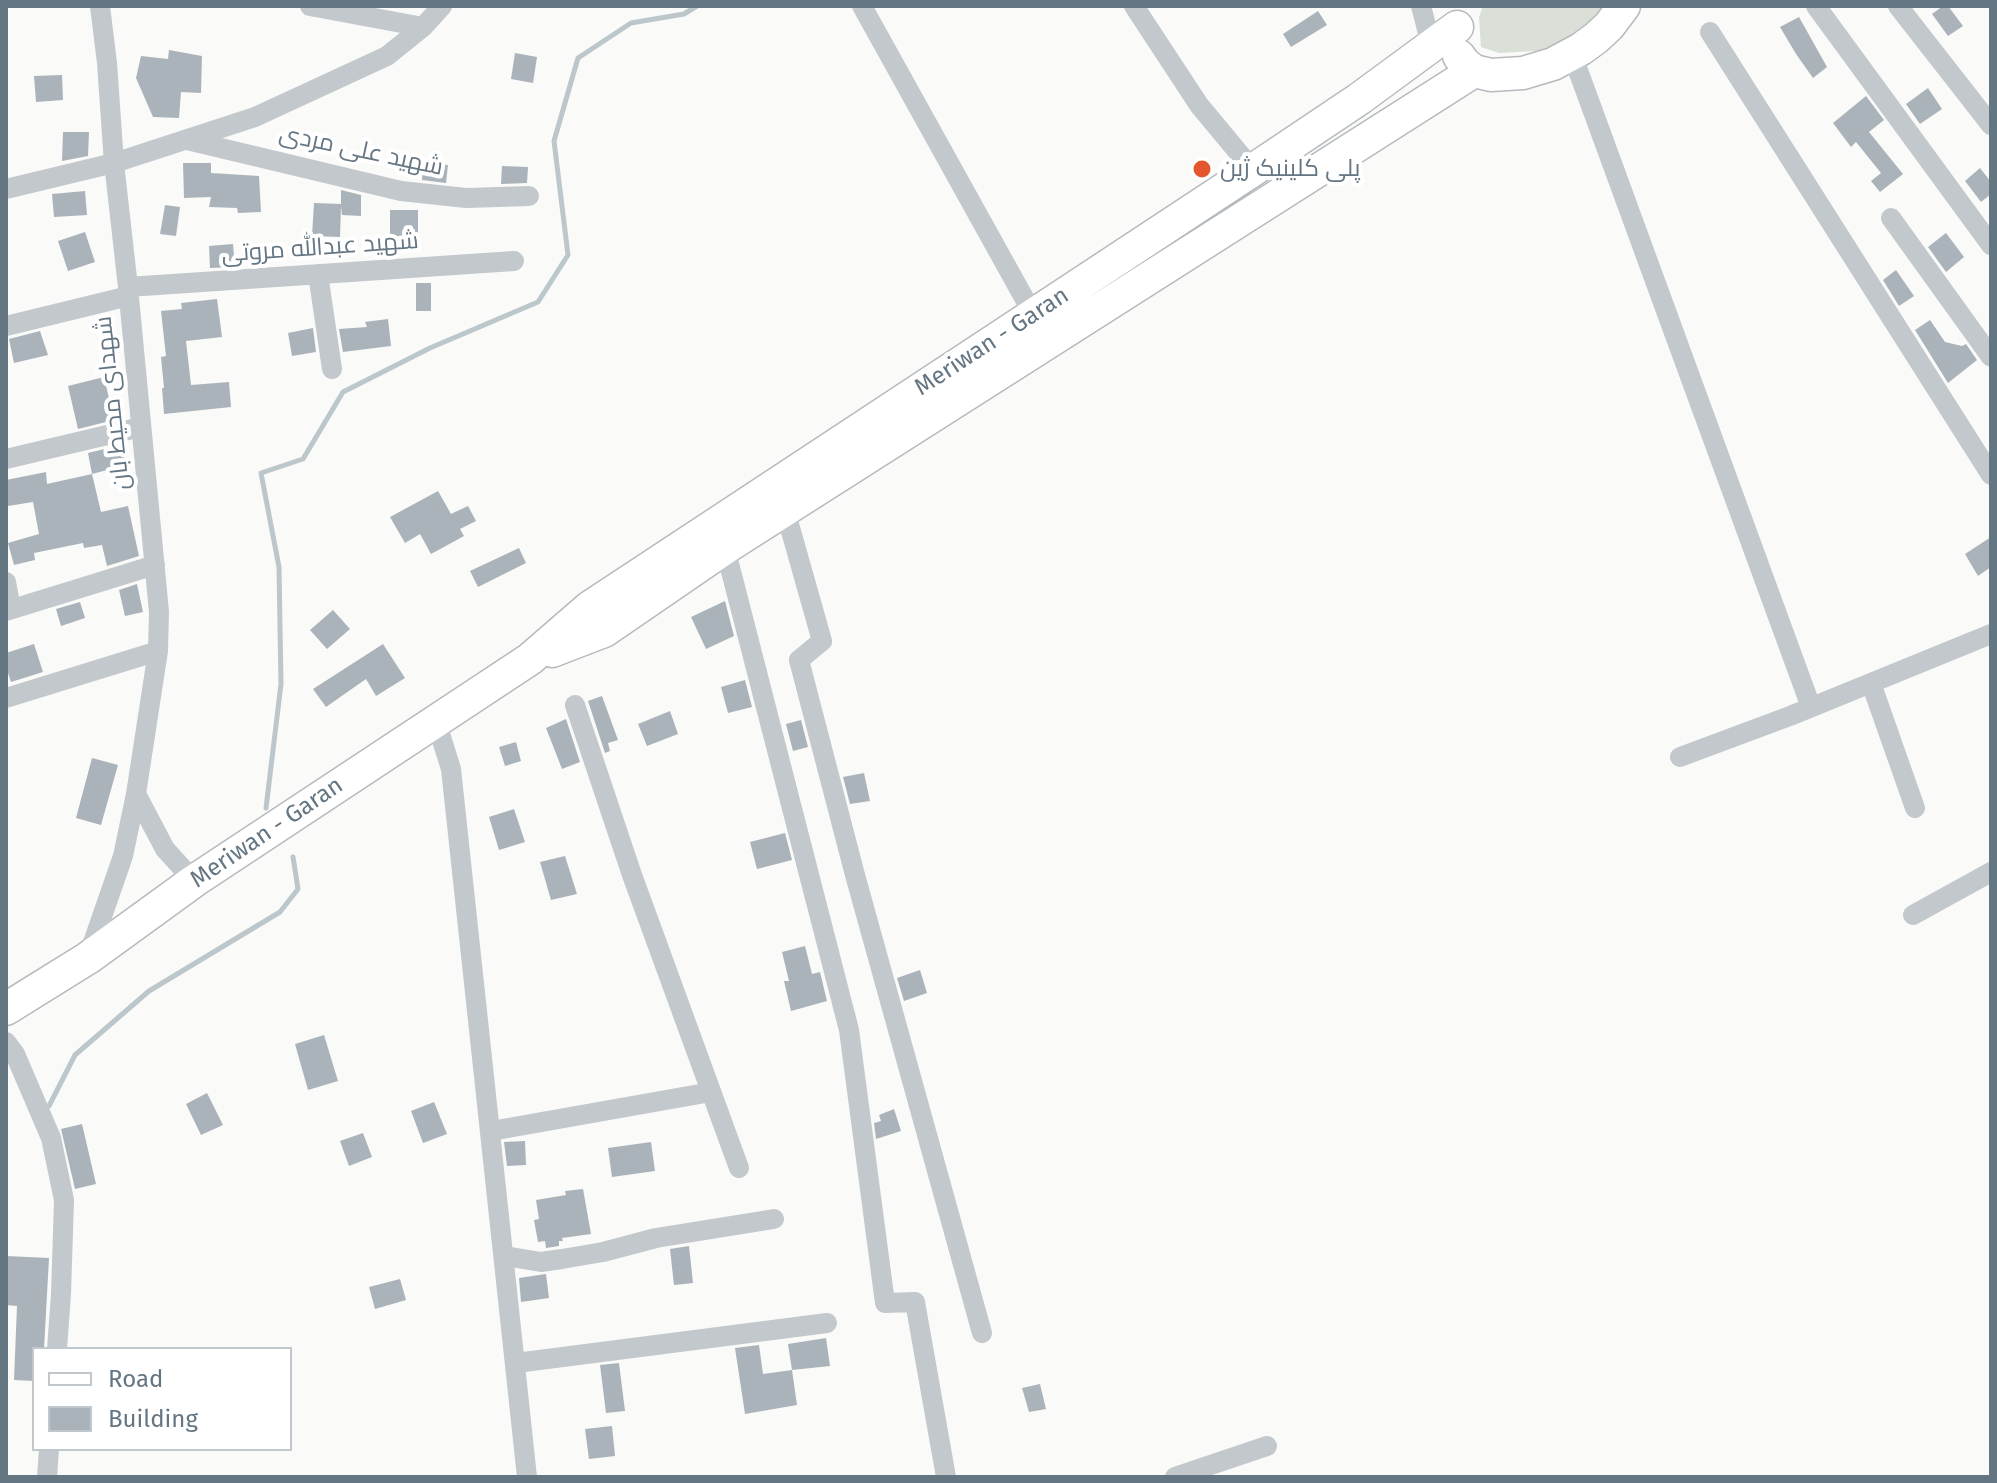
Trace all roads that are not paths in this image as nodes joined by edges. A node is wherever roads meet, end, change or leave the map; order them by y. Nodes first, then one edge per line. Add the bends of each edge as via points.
1 (100, 6) edge
2 (310, 6) edge
3 (442, 6) edge
4 (862, 6) edge
5 (1134, 6) edge
6 (1421, 6) edge
7 (1624, 6) edge
8 (1816, 6) edge
9 (1898, 6) edge
10 (1450, 26) edge
11 (423, 27) junction
12 (1710, 32) dead end
13 (1572, 54) junction
14 (1474, 71) junction
15 (1329, 119) junction
16 (1991, 125) edge
17 (185, 139) junction
18 (1355, 147) junction
19 (114, 163) junction
20 (1253, 170) junction
21 (6, 189) edge
22 (529, 196) dead end
23 (1891, 218) dead end
24 (1991, 245) edge
25 (514, 261) dead end
26 (318, 274) junction
27 (129, 292) junction
28 (1033, 314) junction
29 (6, 326) edge
30 (1991, 357) edge
31 (332, 369) dead end
32 (141, 427) junction
33 (6, 459) edge
34 (1990, 470) edge
35 (785, 510) junction
36 (725, 548) junction
37 (155, 565) junction
38 (6, 582) edge
39 (8, 610) edge
40 (1991, 634) edge
41 (158, 651) junction
42 (530, 659) junction
43 (1871, 683) junction
44 (6, 698) edge
45 (575, 705) dead end
46 (1811, 707) junction
47 (436, 721) junction
48 (1680, 757) dead end
49 (136, 794) junction
50 (1915, 808) dead end
51 (1991, 872) edge
52 (194, 881) junction
53 (1913, 915) dead end
54 (88, 958) junction
55 (6, 1009) edge
56 (6, 1042) edge
57 (711, 1092) junction
58 (491, 1131) junction
59 (739, 1168) dead end
60 (774, 1219) dead end
61 (505, 1256) junction
62 (827, 1323) dead end
63 (982, 1333) dead end
64 (57, 1347) edge
65 (516, 1363) junction
66 (1267, 1446) dead end
67 (49, 1451) edge
68 (1181, 1476) edge
69 (47, 1477) edge
70 (527, 1477) edge
71 (946, 1477) edge

1 - 19 street, شهدای محیط بان
2 - 11 street
3 - 11 street
4 - 28 street
5 - 20 street via 1199,105
6 - 10 street
7 - 13 main road via 1609,26
8 - 24 street
9 - 16 street
10 - 14 main road via 1459,55
10 - 15 main road, Meriwan - Garan
11 - 17 street via 387,56 255,117
12 - 34 street
13 - 14 main road via 1523,73
13 - 46 street
14 - 18 main road, Meriwan - Garan
15 - 18 main road via 1349,126
15 - 20 main road, Meriwan - Garan
17 - 19 street
17 - 22 street, شهید علی مردی via 401,191 466,198
18 - 35 main road, Meriwan - Garan
19 - 21 street
19 - 27 street, شهدای محیط بان
20 - 28 main road, Meriwan - Garan
23 - 30 street
25 - 26 street, شهید عبدالله مروتی
26 - 27 street, شهید عبدالله مروتی
26 - 31 street
27 - 29 street, شهید عبدالله مروتی
27 - 32 street, شهدای محیط بان
28 - 42 main road, Meriwan - Garan via 590,607
32 - 33 street
32 - 37 street, شهدای محیط بان
35 - 36 main road, Meriwan - Garan
35 - 63 street via 822,641 799,660
36 - 42 main road, Meriwan - Garan via 604,631
36 - 71 street via 849,1030 885,1303 915,1302
37 - 39 street
37 - 41 street, شهدای محیط بان
38 - 39 street
40 - 43 street
41 - 44 street
41 - 49 street, شهدای محیط بان
42 - 47 main road, Meriwan - Garan
43 - 46 street
43 - 50 street
45 - 57 street
46 - 48 street
47 - 52 main road, Meriwan - Garan
47 - 58 street via 451,769
49 - 52 street via 165,849
49 - 54 street, شهدای محیط بان via 123,856
51 - 53 street
52 - 54 main road, Meriwan - Garan
54 - 55 main road, Meriwan - Garan
56 - 64 street via 51,1138 64,1200
57 - 58 street
57 - 59 street
58 - 61 street
60 - 61 street via 541,1262
61 - 65 street
62 - 65 street
65 - 70 street
66 - 68 street
67 - 69 street

